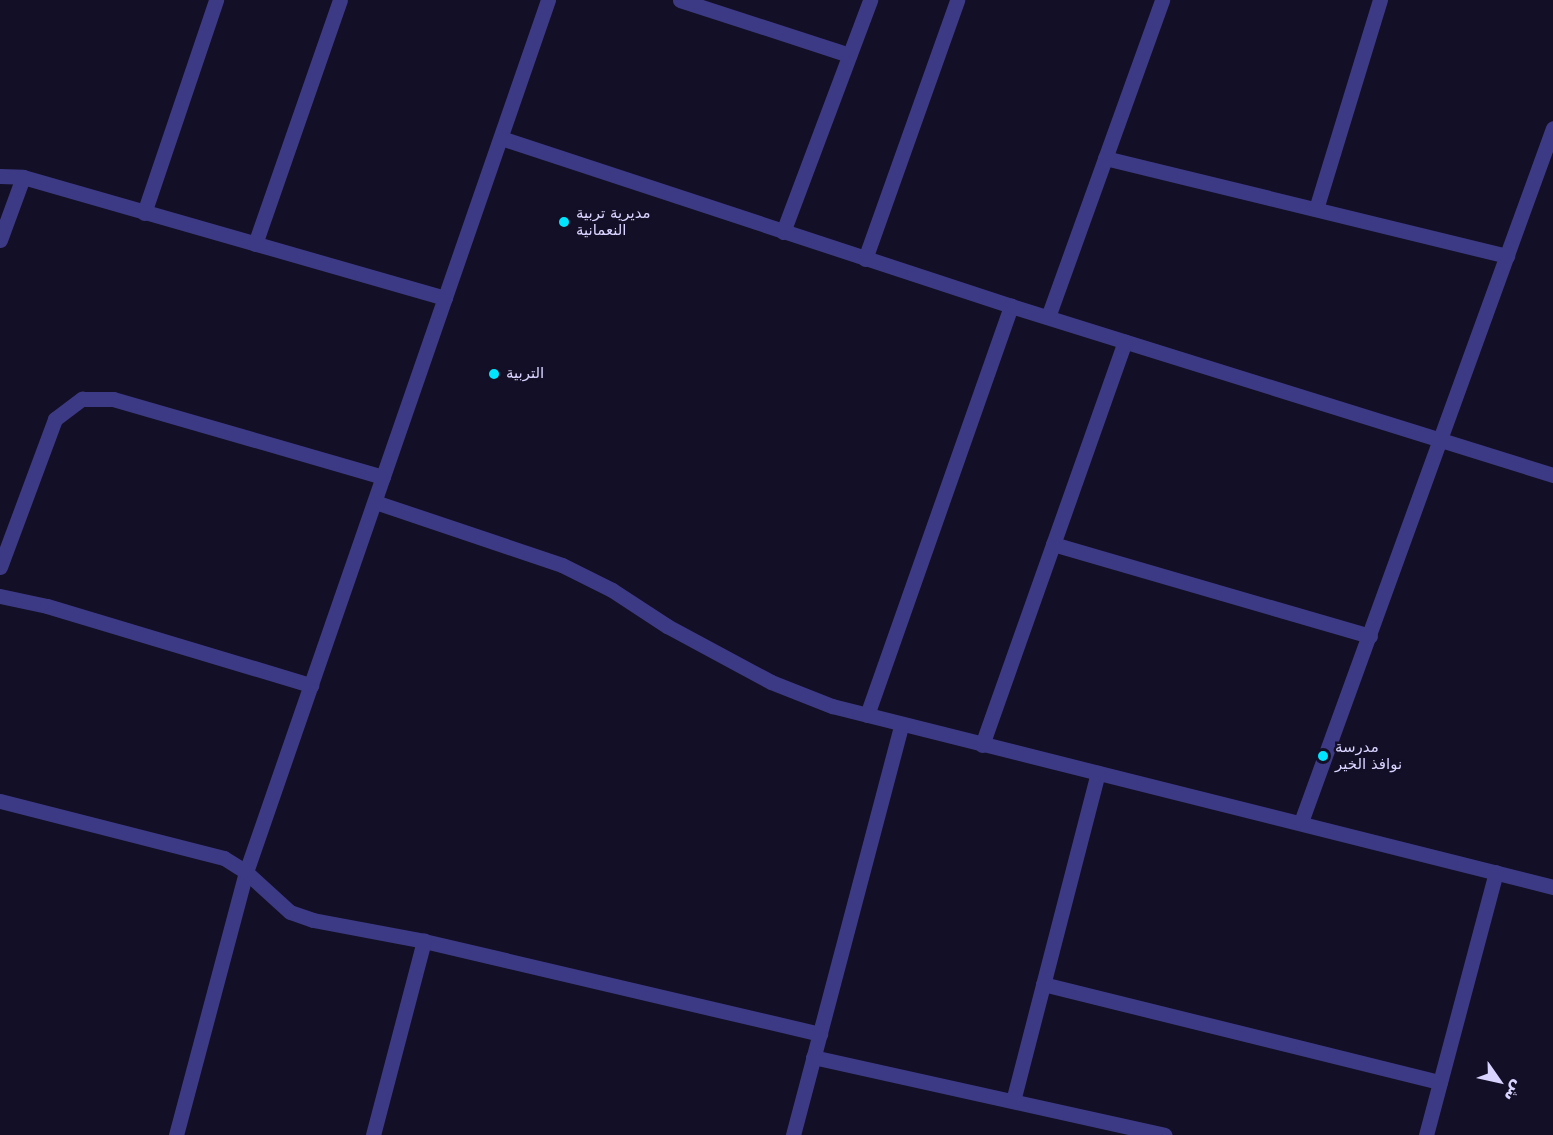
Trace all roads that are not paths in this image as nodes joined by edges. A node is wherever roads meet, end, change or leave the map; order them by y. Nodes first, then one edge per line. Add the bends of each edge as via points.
1 (216, 0) edge
2 (340, 0) edge
3 (548, 0) edge
4 (680, 0) edge
5 (870, 0) edge
6 (957, 0) edge
7 (1162, 0) edge
8 (1380, 0) edge
9 (849, 55) junction
10 (501, 138) junction
11 (1551, 138) edge
12 (1106, 158) junction
13 (0, 176) edge
14 (23, 177) junction
15 (1316, 209) junction
16 (144, 213) junction
17 (783, 232) junction
18 (0, 240) edge
19 (255, 244) junction
20 (1507, 256) junction
21 (865, 259) junction
22 (445, 298) junction
23 (1011, 306) junction
24 (1048, 317) junction
25 (1125, 342) junction
26 (1440, 443) junction
27 (1553, 475) edge
28 (383, 477) junction
29 (375, 502) junction
30 (1053, 544) junction
31 (0, 567) edge
32 (0, 596) edge
33 (1370, 636) junction
34 (311, 685) junction
35 (867, 715) junction
36 (901, 725) junction
37 (982, 745) junction
38 (1098, 773) junction
39 (0, 801) edge
40 (1301, 822) junction
41 (246, 872) junction
42 (1496, 872) junction
43 (1553, 887) edge
44 (424, 941) junction
45 (1042, 984) junction
46 (820, 1034) junction
47 (813, 1057) junction
48 (1440, 1082) junction
49 (1013, 1101) junction
50 (176, 1135) edge
51 (373, 1135) edge
52 (793, 1135) edge
53 (1164, 1135) edge
54 (1426, 1135) edge

1 - 16 street
2 - 19 street
3 - 10 street
4 - 9 street
5 - 9 street
6 - 21 street
7 - 12 street
8 - 15 street
9 - 17 street
10 - 17 street
10 - 22 street
11 - 20 street
12 - 15 street
12 - 24 street
13 - 14 street
14 - 16 street
14 - 18 street
15 - 20 street
16 - 19 street
17 - 21 street
19 - 22 street
20 - 26 street
21 - 23 street
22 - 28 street
23 - 24 street
23 - 35 street
24 - 25 street
25 - 26 street
25 - 30 street
26 - 27 street
26 - 33 street
28 - 29 street
28 - 31 street via 113,399 82,399 55,419
29 - 34 street
29 - 35 street via 562,566 612,590 668,626 771,682
30 - 33 street
30 - 37 street
32 - 34 street via 47,606
33 - 40 street
34 - 41 street
35 - 36 street
36 - 37 street
36 - 46 street
37 - 38 street
38 - 40 street
38 - 45 street
39 - 41 street via 210,854
40 - 42 street
41 - 44 street via 298,916
41 - 50 street
42 - 43 street
42 - 48 street
44 - 46 street
44 - 51 street
45 - 48 street
45 - 49 street
46 - 47 street
47 - 49 street
47 - 52 street
48 - 54 street
49 - 53 street

